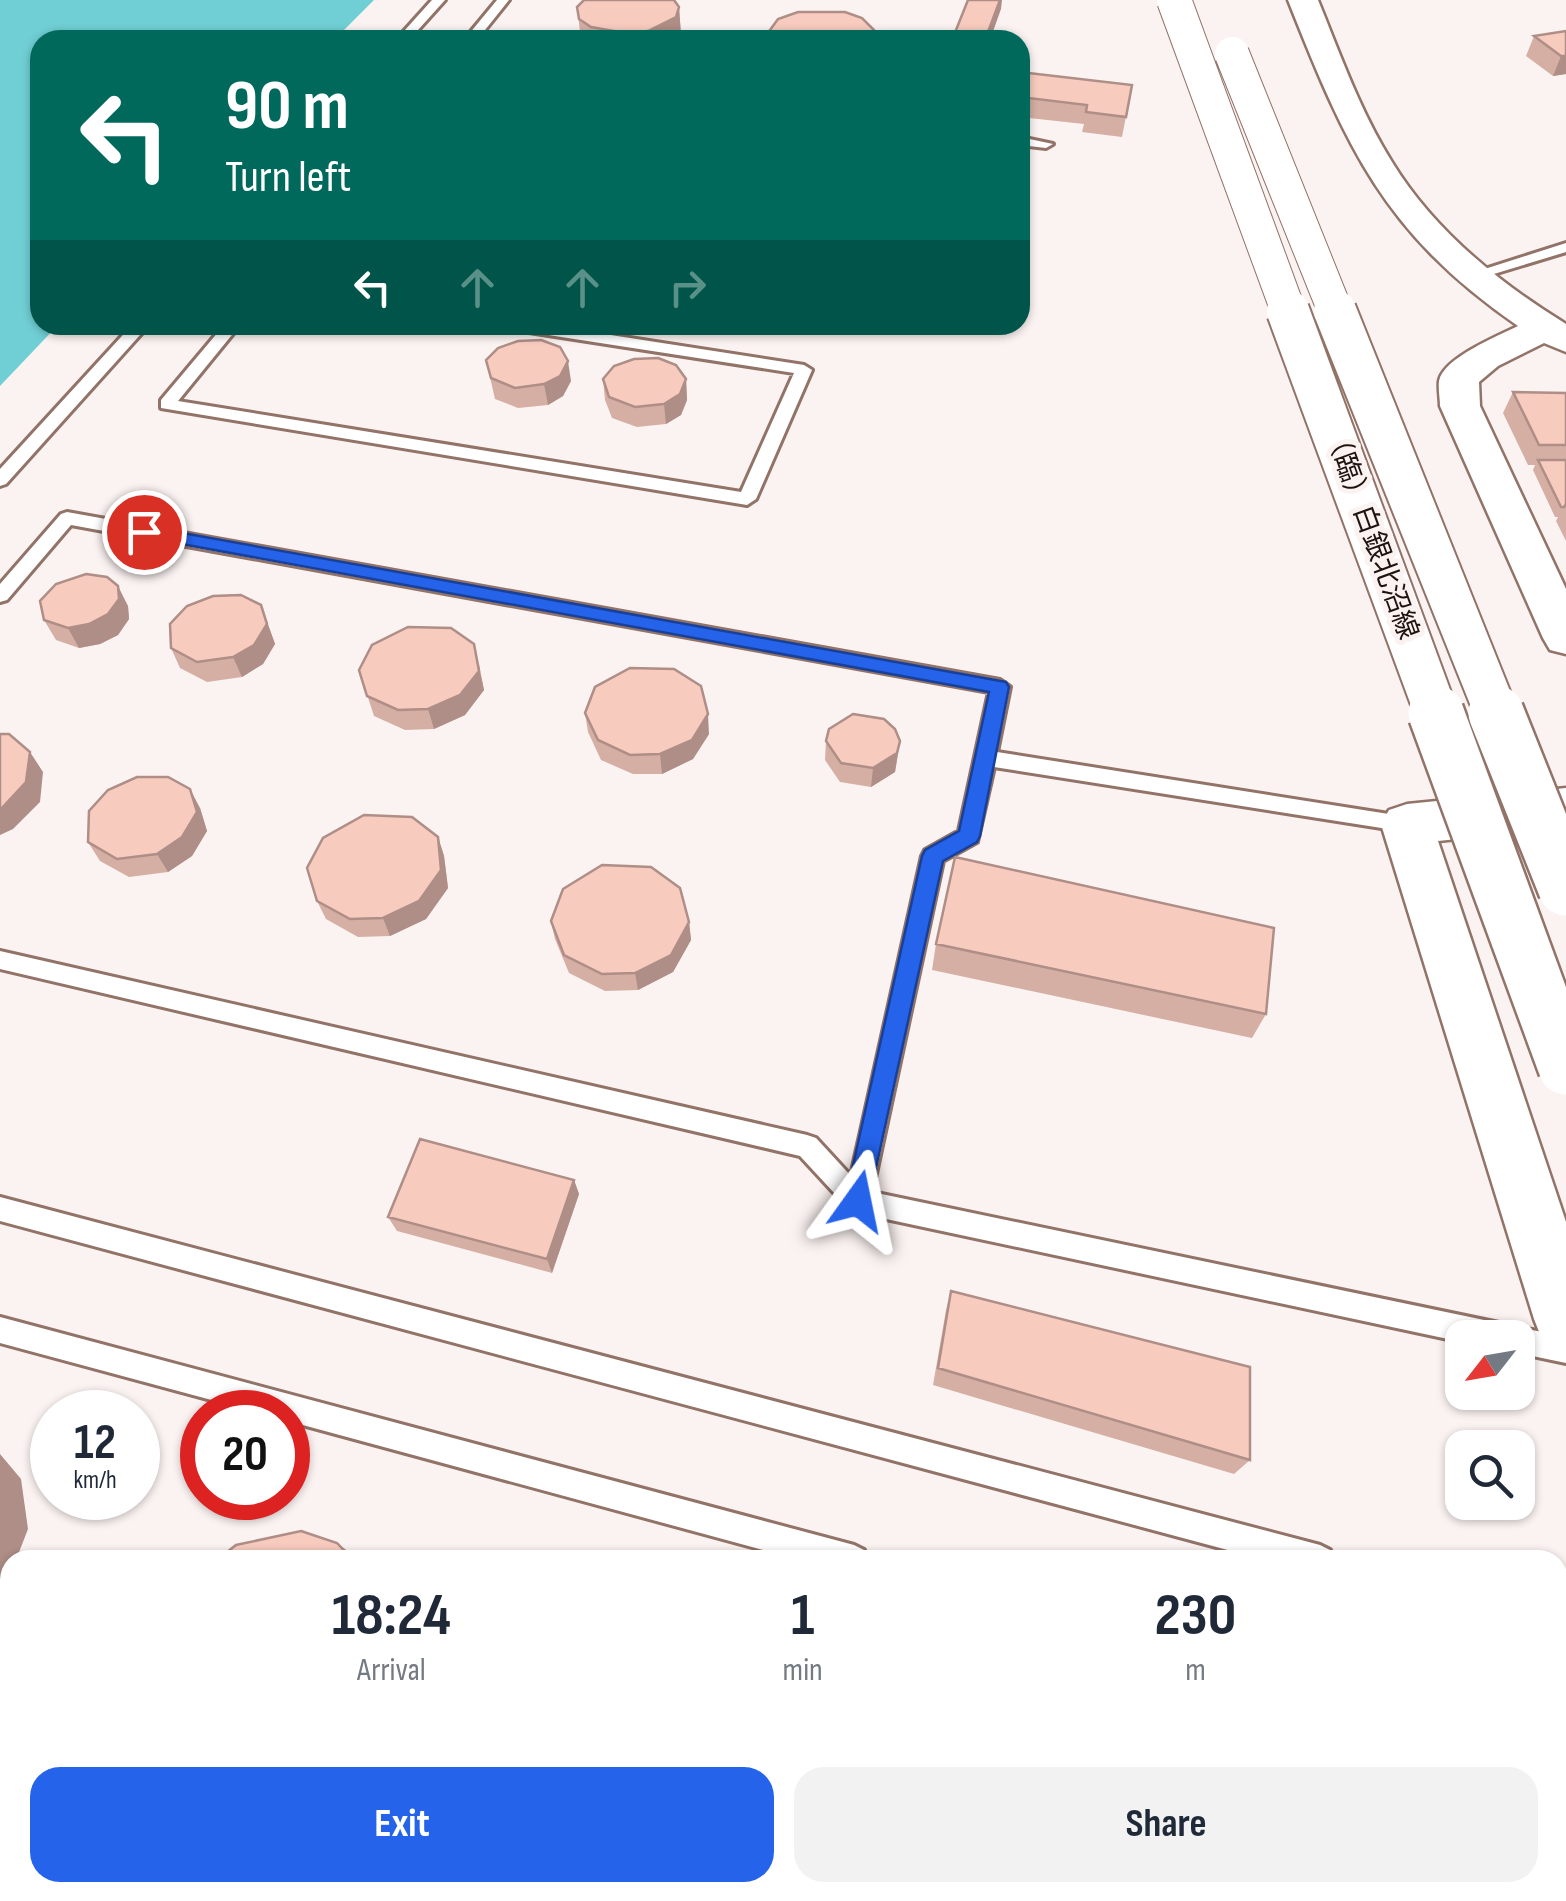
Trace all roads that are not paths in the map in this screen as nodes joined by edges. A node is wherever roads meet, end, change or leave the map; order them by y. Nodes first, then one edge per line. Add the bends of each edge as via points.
1 (439, 0) edge
2 (503, 0) edge
3 (1174, 0) edge
4 (1211, 0) edge
5 (1303, 0) edge
6 (411, 30) edge
7 (478, 30) edge
8 (1030, 142) edge
9 (1046, 144) dead end
10 (1566, 247) edge
11 (1474, 275) junction
12 (1556, 334) edge
13 (132, 335) edge
14 (224, 335) edge
15 (580, 335) edge
16 (0, 480) edge
17 (0, 596) edge
18 (1566, 638) edge
19 (986, 758) junction
20 (1566, 808) edge
21 (1407, 824) junction
22 (1566, 888) edge
23 (0, 960) edge
24 (1566, 1067) edge
25 (858, 1201) junction
26 (0, 1210) edge
27 (1566, 1319) edge
28 (1445, 1325) edge
29 (0, 1330) edge
30 (1535, 1344) edge
31 (1566, 1350) edge
32 (817, 1550) edge
33 (1282, 1550) edge

1 - 6 lane
2 - 7 lane
3 - 24 street, （臨）白銀北沼線, bridge
4 - 22 street, （臨）白銀北沼線, bridge
5 - 11 street via 1386,180 1428,233
8 - 9 lane
10 - 11 lane
11 - 12 street
12 - 18 street via 1484,358 1459,378 1460,406
13 - 16 lane
14 - 15 lane via 166,404 748,499 804,370
17 - 19 lane via 66,518 1000,687
19 - 21 lane
19 - 25 lane via 969,836 933,856
20 - 21 street
21 - 27 street
23 - 25 lane via 807,1146
25 - 28 lane
26 - 33 lane
29 - 32 lane
30 - 31 lane

